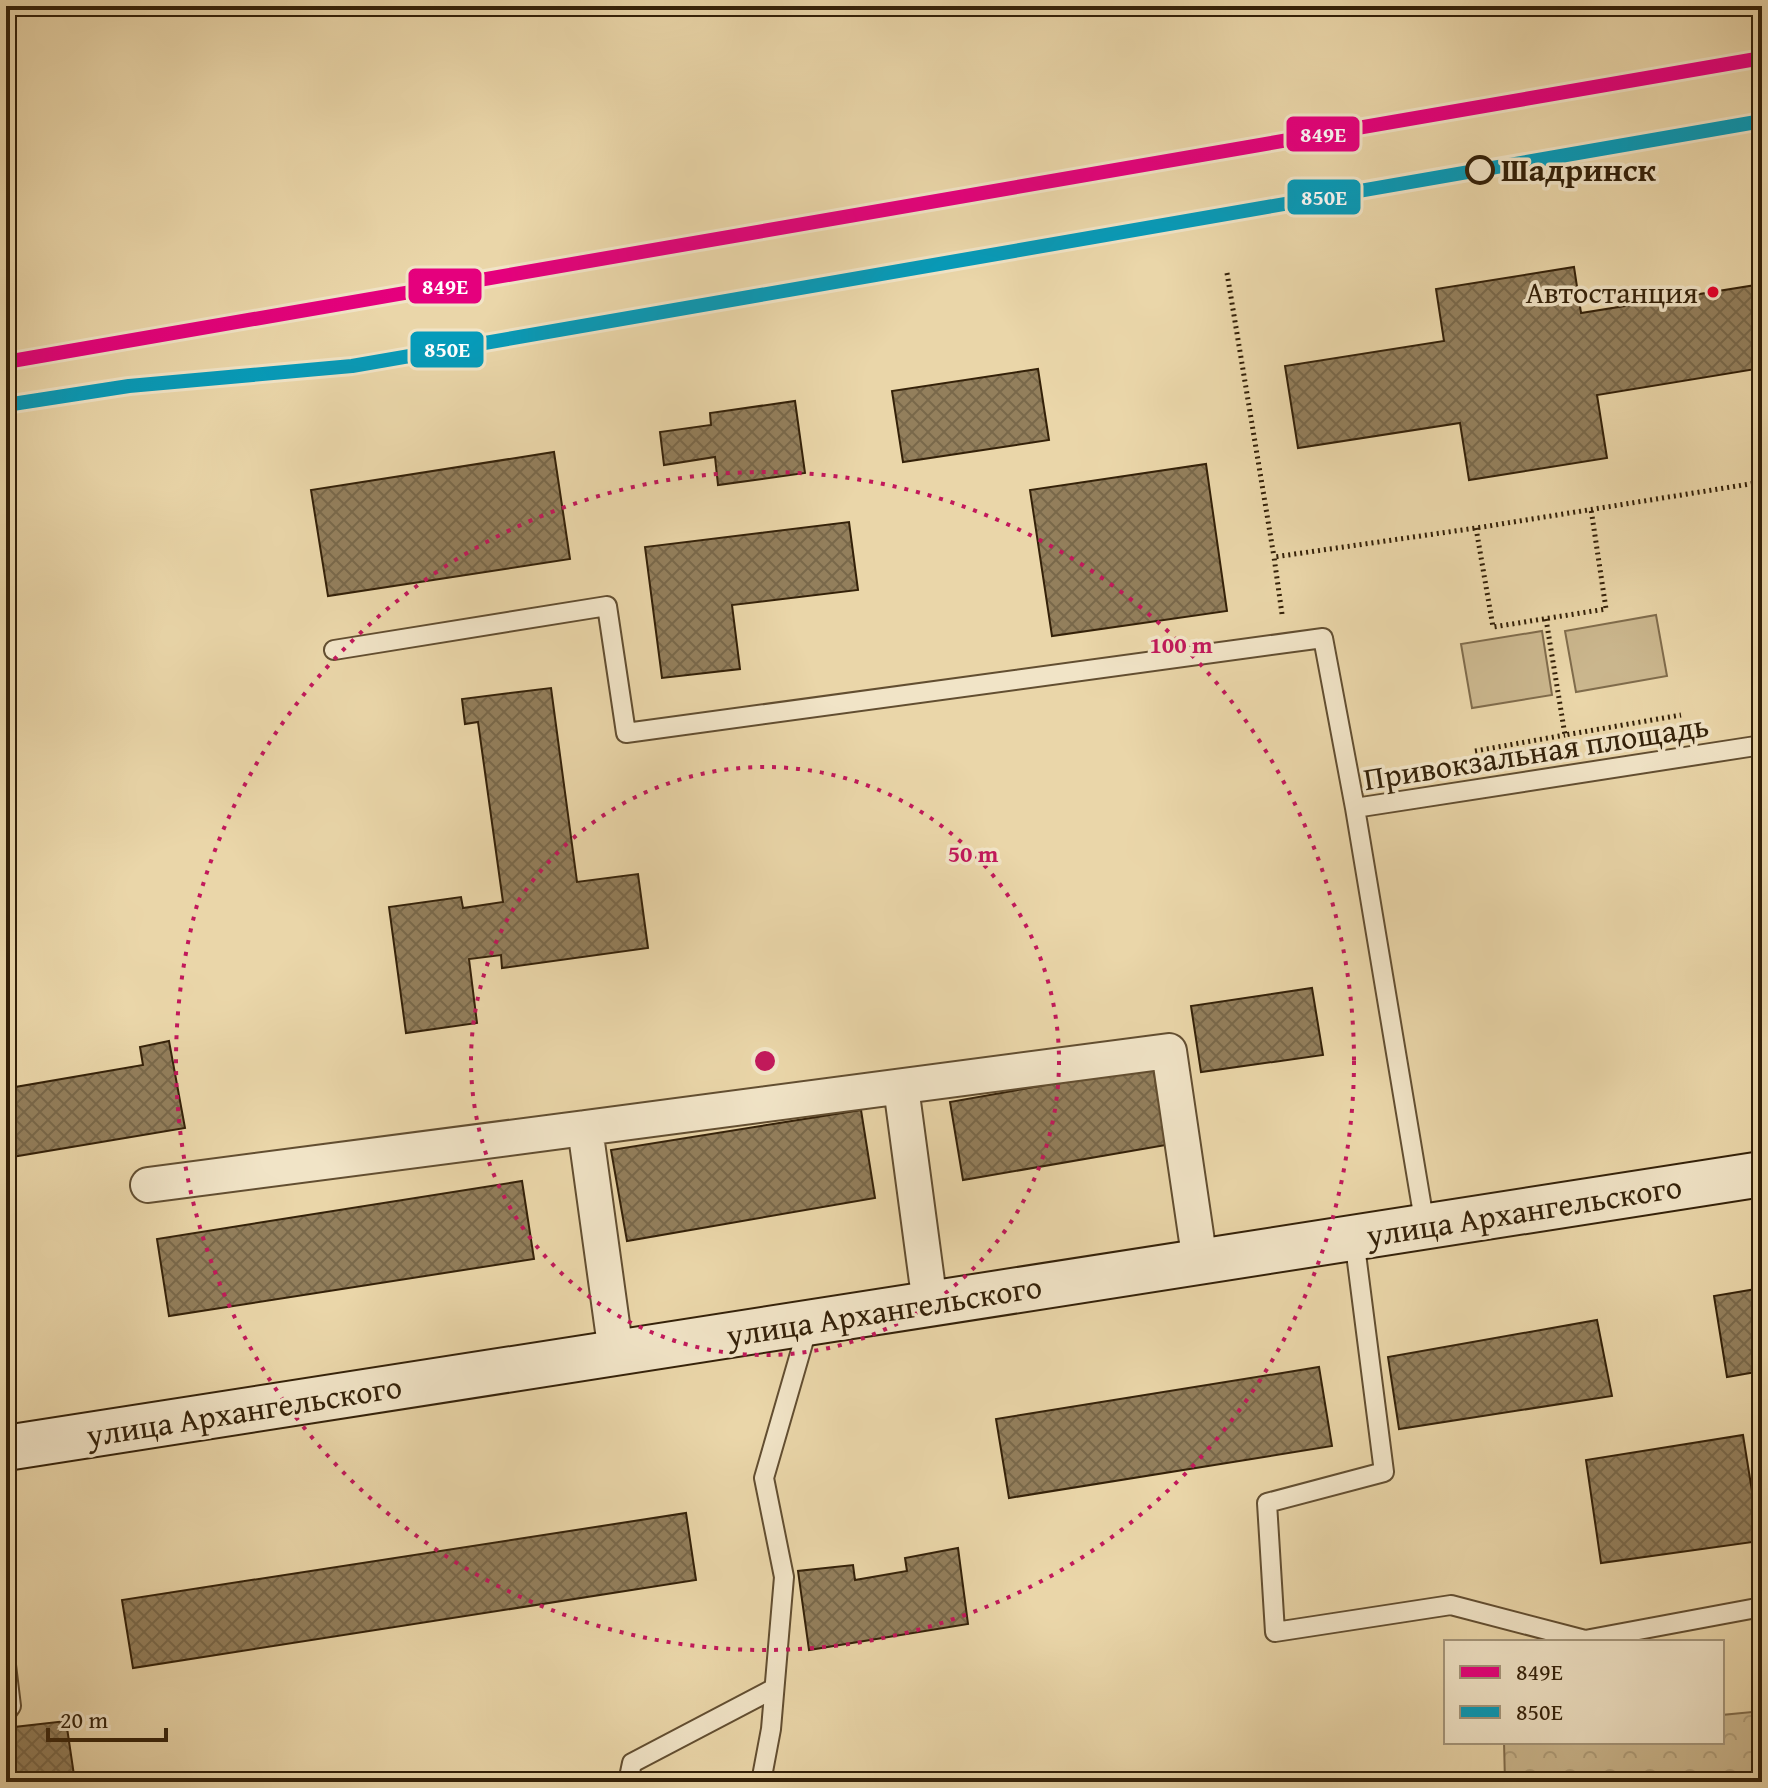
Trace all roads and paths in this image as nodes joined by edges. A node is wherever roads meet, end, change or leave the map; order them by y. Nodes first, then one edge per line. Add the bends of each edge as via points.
1 (1227, 273) dead end
2 (1762, 482) edge
3 (1591, 509) junction
4 (1476, 528) junction
5 (1274, 557) junction
6 (1546, 619) junction
7 (1286, 643) junction
8 (334, 650) dead end
9 (1681, 715) dead end
10 (1565, 735) junction
11 (1762, 745) edge
12 (1475, 751) dead end
13 (1355, 808) junction
14 (901, 1087) junction
15 (585, 1128) junction
16 (1762, 1174) edge
17 (148, 1185) dead end
18 (1425, 1226) junction
19 (1354, 1238) junction
20 (1200, 1262) junction
21 (930, 1304) junction
22 (809, 1323) junction
23 (616, 1353) junction
24 (6, 1448) edge
25 (1762, 1607) edge
26 (6, 1665) edge
27 (773, 1689) junction
28 (6, 1713) edge
29 (628, 1782) edge
30 (761, 1782) edge

1 - 5 path
2 - 3 path
3 - 4 path
3 - 6 path via 1606,609
4 - 5 path
4 - 6 path via 1493,627
5 - 7 path
6 - 10 path
7 - 8 lane via 626,733 607,606
7 - 13 lane via 1323,638
9 - 10 path
10 - 12 path
11 - 13 lane, Привокзальная площадь
13 - 18 lane, Привокзальная площадь
14 - 15 street
14 - 20 street via 1169,1051
14 - 21 street
15 - 17 street
15 - 23 street
16 - 18 street, улица Архангельского
18 - 19 street, улица Архангельского
19 - 20 street, улица Архангельского
19 - 25 lane via 1384,1472 1267,1503 1275,1632 1451,1605 1585,1640
20 - 21 street, улица Архангельского
21 - 22 street, улица Архангельского
22 - 23 street, улица Архангельского
22 - 27 lane via 764,1478 784,1577
23 - 24 street, улица Архангельского
26 - 28 lane via 11,1706
27 - 29 lane via 632,1763
27 - 30 lane

